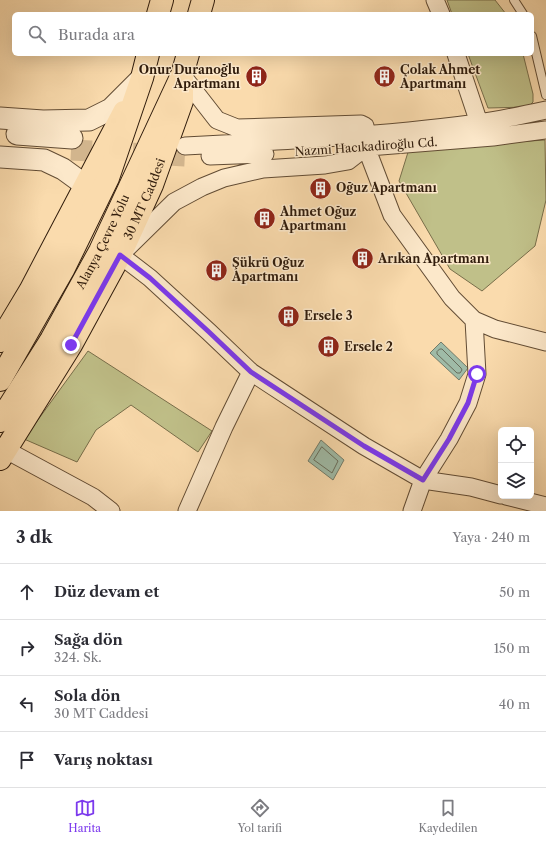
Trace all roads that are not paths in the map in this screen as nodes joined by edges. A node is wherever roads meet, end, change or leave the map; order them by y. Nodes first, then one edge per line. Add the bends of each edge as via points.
1 (162, 0) edge
2 (203, 0) edge
3 (435, 0) edge
4 (514, 0) edge
5 (159, 12) edge
6 (200, 12) edge
7 (440, 12) edge
8 (522, 12) edge
9 (534, 44) edge
10 (148, 56) edge
11 (187, 56) edge
12 (457, 56) edge
13 (182, 75) junction
14 (142, 78) junction
15 (546, 95) edge
16 (546, 110) edge
17 (0, 118) edge
18 (479, 123) junction
19 (546, 130) edge
20 (0, 132) edge
21 (395, 133) junction
22 (0, 143) edge
23 (366, 147) junction
24 (0, 157) edge
25 (85, 185) junction
26 (120, 255) junction
27 (474, 320) junction
28 (0, 342) edge
29 (546, 342) edge
30 (251, 372) junction
31 (0, 380) edge
32 (0, 421) edge
33 (3, 455) edge
34 (423, 480) junction
35 (498, 494) edge
36 (518, 499) edge
37 (546, 506) edge
38 (111, 511) edge
39 (187, 511) edge
40 (412, 511) edge

1 - 5 main road
2 - 6 main road
3 - 7 street
4 - 8 lane
9 - 15 lane
10 - 14 main road, Alanya Çevre Yolu
11 - 13 main road, Alanya Çevre Yolu
12 - 18 street
13 - 21 street, Nazmi Hacıkadiroğlu Cd. via 217,120 238,128 360,124
13 - 26 main road, 30 MT Caddesi via 182,101 152,184
13 - 32 main road, Alanya Çevre Yolu via 100,251 51,340
14 - 17 street via 111,109 89,120 43,121
14 - 25 main road
14 - 31 main road, Alanya Çevre Yolu via 108,178 64,268
16 - 18 street, Nazmi Hacıkadiroğlu Cd.
18 - 21 street, Nazmi Hacıkadiroğlu Cd.
19 - 23 street, Nazmi Hacıkadiroğlu Cd.
20 - 22 street via 71,144
21 - 23 street, Nazmi Hacıkadiroğlu Cd. via 185,151 234,156
23 - 26 street via 348,161 262,169 210,184 174,202
23 - 27 street via 392,215 452,298
24 - 25 street via 44,160
25 - 28 main road via 30,291
26 - 30 street via 150,278
26 - 33 main road, 30 MT Caddesi via 71,345
27 - 29 street via 495,329
27 - 34 street via 477,374 468,403
30 - 34 street via 364,446
30 - 39 street
33 - 38 street via 93,498
34 - 35 street via 471,487
34 - 40 street
36 - 37 street

